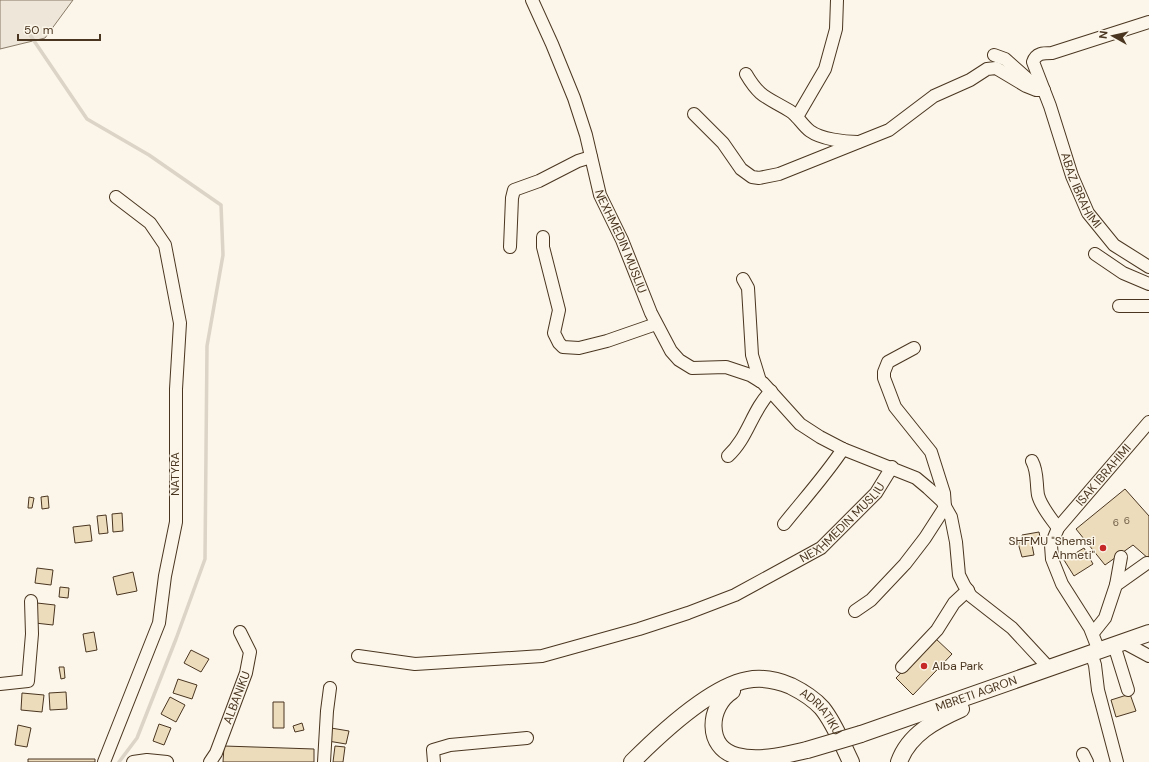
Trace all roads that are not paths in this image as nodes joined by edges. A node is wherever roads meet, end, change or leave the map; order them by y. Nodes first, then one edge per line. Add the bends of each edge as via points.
1 (532, 0) edge
2 (837, 0) edge
3 (1149, 22) edge
4 (994, 55) dead end
5 (746, 74) dead end
6 (1044, 90) junction
7 (694, 114) dead end
8 (797, 117) junction
9 (861, 142) junction
10 (591, 157) junction
11 (116, 198) dead end
12 (543, 237) dead end
13 (510, 247) dead end
14 (1095, 254) dead end
15 (1149, 267) edge
16 (743, 280) dead end
17 (1149, 284) edge
18 (1119, 306) dead end
19 (1149, 306) edge
20 (656, 324) junction
21 (914, 348) dead end
22 (760, 381) junction
23 (771, 391) junction
24 (1149, 422) edge
25 (843, 449) junction
26 (728, 456) dead end
27 (1032, 461) dead end
28 (892, 467) junction
29 (945, 507) junction
30 (784, 524) dead end
31 (1058, 528) junction
32 (1121, 557) dead end
33 (1147, 563) dead end
34 (1116, 585) junction
35 (968, 590) junction
36 (31, 602) dead end
37 (855, 611) dead end
38 (240, 632) dead end
39 (1093, 633) junction
40 (1149, 634) edge
41 (1119, 644) junction
42 (1095, 652) junction
43 (358, 656) dead end
44 (1149, 656) edge
45 (902, 667) dead end
46 (1050, 669) junction
47 (774, 680) junction
48 (0, 684) edge
49 (1000, 686) junction
50 (330, 688) dead end
51 (1128, 690) dead end
52 (527, 738) dead end
53 (807, 750) junction
54 (104, 762) edge
55 (133, 762) edge
56 (167, 762) edge
57 (210, 762) edge
58 (324, 762) edge
59 (434, 762) edge
60 (632, 762) edge
61 (764, 762) edge
62 (851, 762) edge
63 (899, 762) edge
64 (1117, 762) edge

1 - 10 street, NEXHMEDIN MUSLIU via 574,98
2 - 8 street via 836,29 825,69
3 - 6 street, ABAZ IBRAHIMI via 1052,53 1038,55 1033,62
4 - 6 street via 1005,59 1030,82
5 - 8 street via 759,93
6 - 9 street via 1026,86 996,68 987,69 970,80 934,96 889,130
6 - 15 street, ABAZ IBRAHIMI via 1072,176 1088,213 1114,245
7 - 9 street via 752,177 779,174
8 - 9 street via 811,132 818,135
10 - 13 street via 514,190
10 - 20 street, NEXHMEDIN MUSLIU via 600,195 622,240
11 - 54 street, NATYRA via 150,223 165,245 180,324 176,389 176,522 165,576 160,623
12 - 20 street via 543,247 559,310 554,333 559,343 579,348
14 - 17 street via 1123,273
16 - 22 street via 748,288 752,355
18 - 19 street
20 - 22 street, NEXHMEDIN MUSLIU via 679,360 692,368 726,367
21 - 29 street, NEXHMEDIN MUSLIU via 888,362 884,378 895,407 931,452 944,493
22 - 23 street, NEXHMEDIN MUSLIU
23 - 25 street, NEXHMEDIN MUSLIU via 800,424
23 - 26 street via 759,405 744,435
24 - 31 street, ISAK IBRAHIMI
25 - 28 street, NEXHMEDIN MUSLIU
25 - 30 street
27 - 31 street via 1037,473 1041,503
28 - 29 street, NEXHMEDIN MUSLIU via 916,478
28 - 43 street, NEXHMEDIN MUSLIU via 876,493 821,548 735,595 688,613 542,656 415,664
29 - 35 street, NEXHMEDIN MUSLIU via 951,517 959,575
29 - 37 street via 905,564 871,600
31 - 39 street, ISAK IBRAHIMI via 1051,545 1052,559 1062,584
32 - 34 street
33 - 34 street
34 - 39 street via 1106,618
35 - 45 street via 954,603 937,630
35 - 46 street, NEXHMEDIN MUSLIU via 971,596 1012,628
36 - 48 street via 32,634 28,681
38 - 57 street, ALBANIKU via 250,652 246,673 216,753
39 - 42 street, ISAK IBRAHIMI
40 - 41 main road, MBRETI AGRON
41 - 42 main road, MBRETI AGRON
41 - 44 street
41 - 51 street
42 - 46 main road, MBRETI AGRON
42 - 64 street via 1098,690
46 - 49 main road, MBRETI AGRON
47 - 53 main road via 747,685 726,695 713,719 716,736 721,746 730,753 744,758 766,758
47 - 60 main road, ADRIATIKU via 746,680 722,690 667,728
47 - 62 main road, ADRIATIKU via 811,696 835,728
49 - 53 main road, MBRETI AGRON, bridge
49 - 63 main road via 994,697 948,714 918,734 906,748
50 - 58 street
52 - 59 street via 450,744 433,750
53 - 61 main road
55 - 56 street

